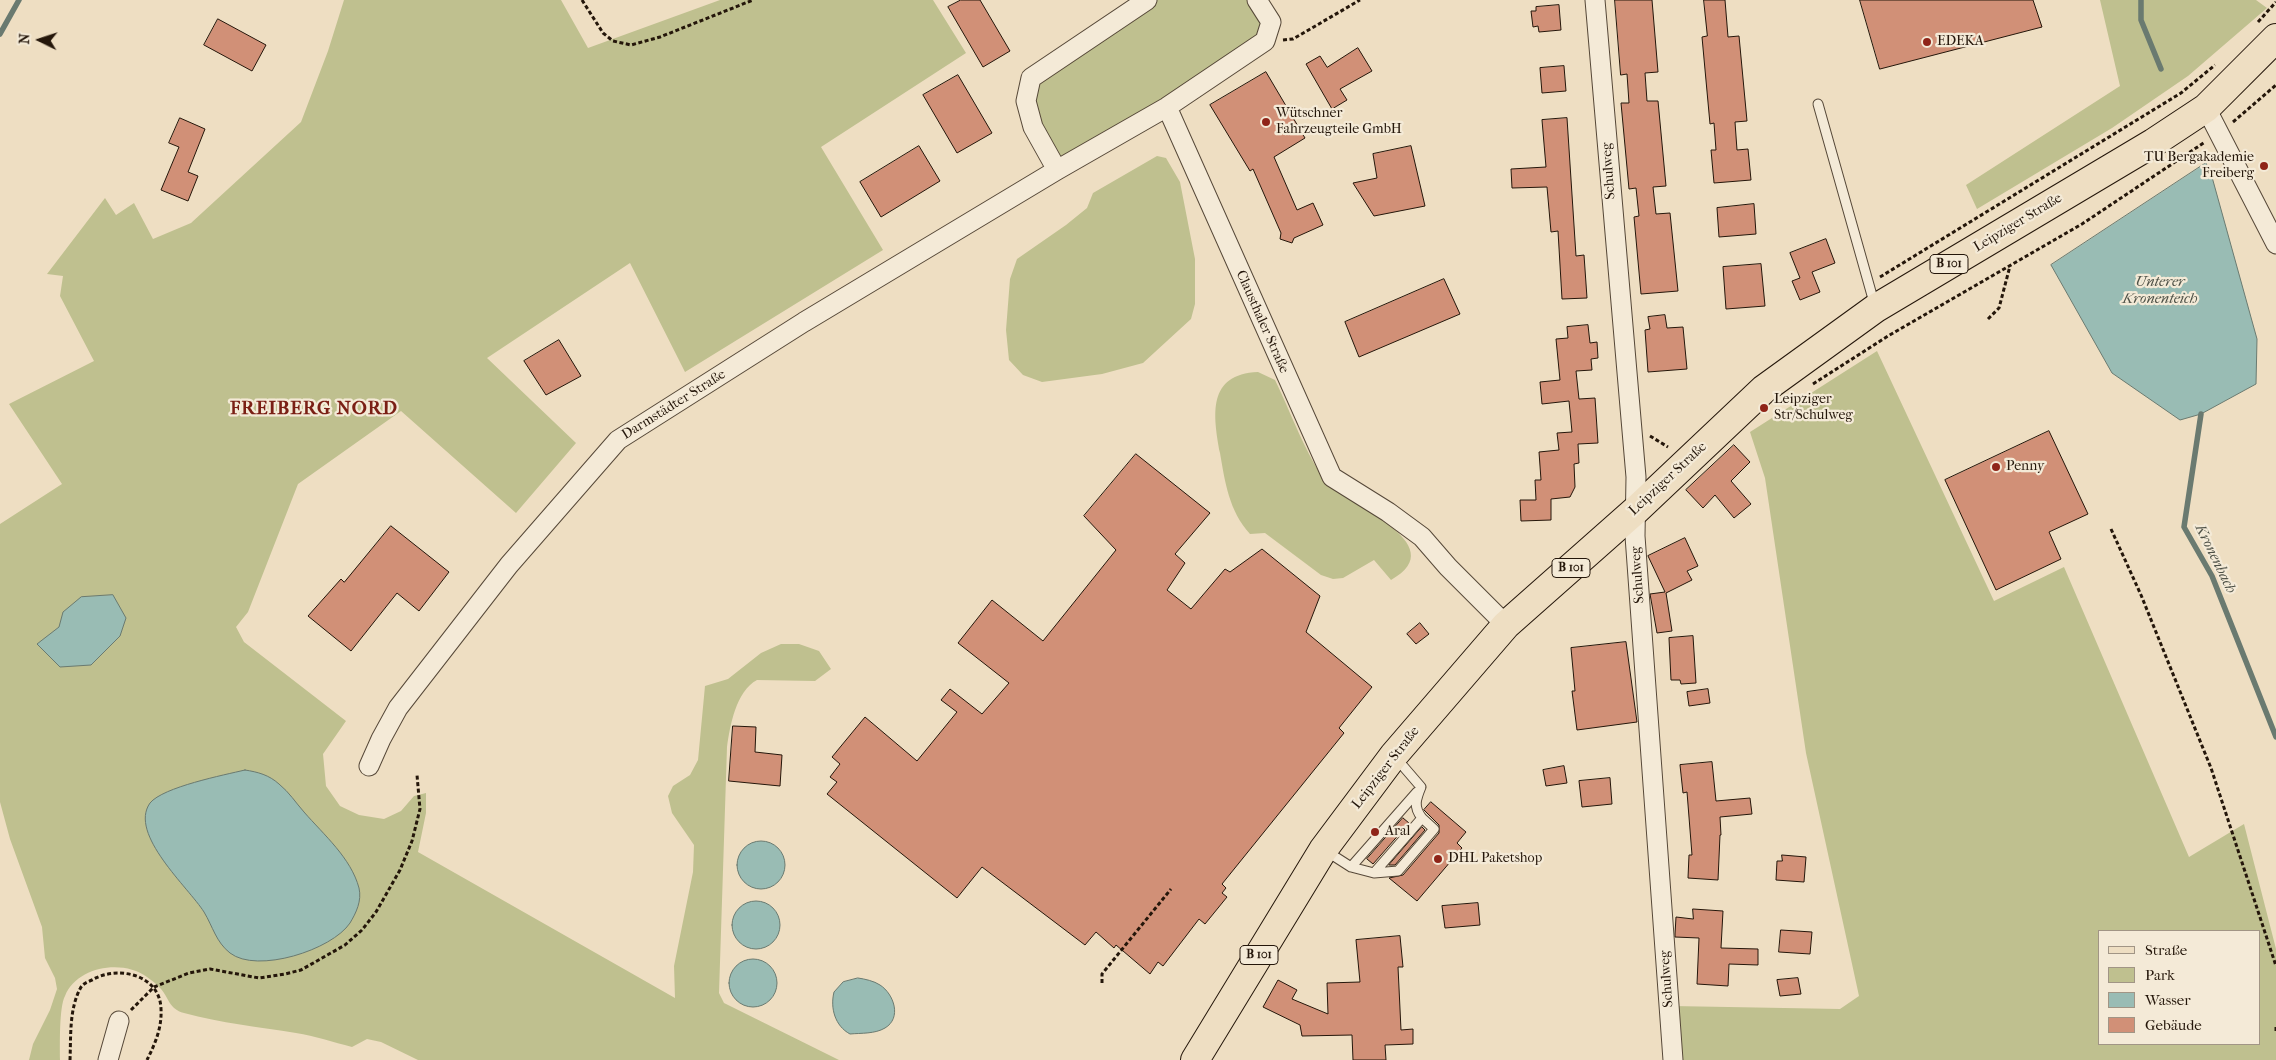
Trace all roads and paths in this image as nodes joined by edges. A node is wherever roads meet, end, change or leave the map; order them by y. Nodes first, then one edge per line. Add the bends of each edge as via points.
1 (582, 0) edge
2 (753, 0) edge
3 (1148, 0) edge
4 (1257, 0) edge
5 (1360, 0) edge
6 (1595, 0) edge
7 (2276, 38) edge
8 (1265, 41) junction
9 (2276, 85) edge
10 (1818, 104) dead end
11 (1167, 107) junction
12 (2206, 108) junction
13 (2219, 132) junction
14 (1057, 170) junction
15 (2272, 225) edge
16 (2276, 244) edge
17 (2010, 266) junction
18 (1876, 308) junction
19 (1988, 319) dead end
20 (1808, 386) dead end
21 (1636, 510) junction
22 (2111, 530) dead end
23 (1506, 625) junction
24 (1394, 755) junction
25 (369, 766) dead end
26 (417, 775) dead end
27 (1421, 787) junction
28 (1422, 818) junction
29 (1324, 850) junction
30 (1351, 868) junction
31 (1374, 873) junction
32 (1171, 889) dead end
33 (2276, 966) edge
34 (1102, 983) dead end
35 (119, 1021) joint
36 (2276, 1027) edge
37 (2276, 1031) edge
38 (108, 1060) edge
39 (1195, 1060) edge
40 (1673, 1060) edge

1 - 2 path via 603,32 614,41 631,45 660,37
3 - 14 street via 1031,78 1026,101 1033,127
4 - 8 street via 1271,22
5 - 8 path via 1293,39
6 - 21 street, Schulweg via 1636,477
7 - 12 main road, Leipziger Straße / B 101
8 - 11 street
9 - 13 path
10 - 18 lane
11 - 14 street, Darmstädter Straße
11 - 23 street, Clausthaler Straße via 1332,476 1422,537 1448,568
12 - 13 street
12 - 18 main road, Leipziger Straße / B 101
13 - 15 street
13 - 17 path via 2082,224
14 - 25 street, Darmstädter Straße via 804,322 618,440 509,565 398,708
15 - 16 street
17 - 19 path via 1999,308
17 - 20 path
18 - 21 main road, Leipziger Straße / B 101 via 1764,388
21 - 23 main road, Leipziger Straße / B 101
21 - 40 street, Schulweg via 1635,536
22 - 33 path via 2211,768
23 - 24 main road, Leipziger Straße / B 101
24 - 27 lane
24 - 29 main road, Leipziger Straße / B 101
26 - 35 path via 420,809 412,841 387,894 351,940 302,970 285,974 259,978 210,969 189,973 154,987
27 - 28 lane via 1415,803
27 - 30 lane
28 - 31 lane
28 - 31 lane via 1434,830 1398,871
29 - 30 lane
29 - 39 main road, Leipziger Straße / B 101
30 - 31 lane
32 - 34 path via 1102,974
35 - 38 street
36 - 37 path

